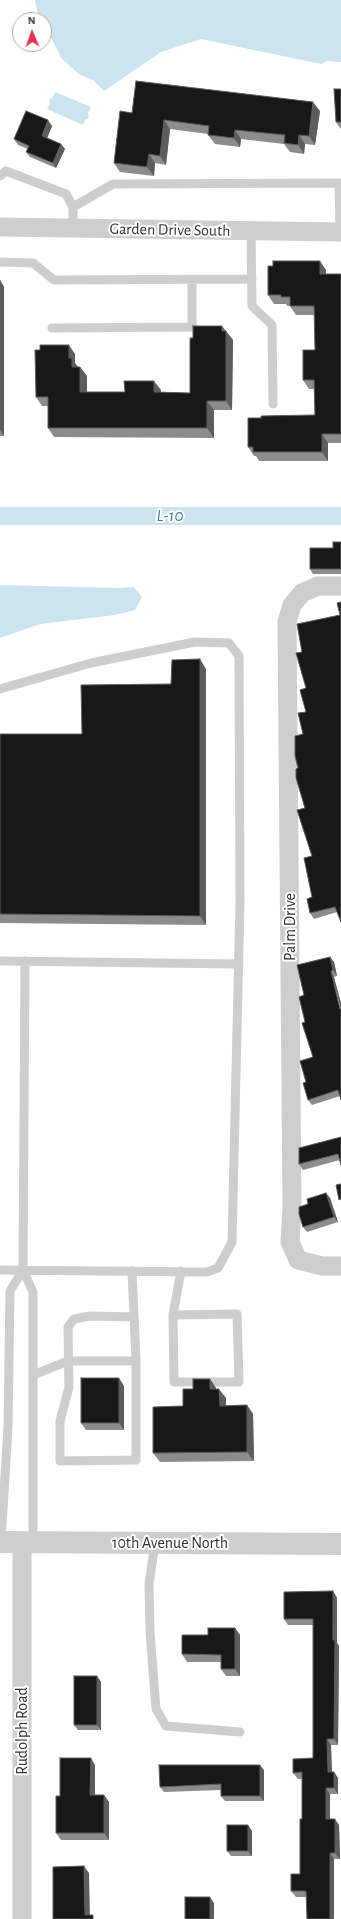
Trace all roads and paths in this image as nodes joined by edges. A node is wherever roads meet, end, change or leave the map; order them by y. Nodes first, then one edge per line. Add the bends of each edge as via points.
1 (0, 176) edge
2 (340, 183) edge
3 (73, 208) junction
4 (0, 227) edge
5 (73, 229) junction
6 (251, 232) junction
7 (340, 232) edge
8 (0, 262) edge
9 (252, 279) junction
10 (192, 280) junction
11 (52, 328) dead end
12 (273, 404) dead end
13 (341, 586) edge
14 (0, 689) edge
15 (0, 961) edge
16 (25, 961) junction
17 (239, 964) junction
18 (341, 1266) edge
19 (0, 1270) edge
20 (23, 1270) junction
21 (132, 1271) junction
22 (181, 1271) junction
23 (173, 1315) junction
24 (134, 1317) junction
25 (4, 1360) edge
26 (68, 1361) junction
27 (136, 1361) junction
28 (33, 1375) junction
29 (14, 1542) edge
30 (155, 1543) junction
31 (341, 1544) edge
32 (240, 1732) dead end
33 (22, 1919) edge

1 - 3 lane via 6,171 66,194
2 - 3 lane via 113,184
2 - 7 lane
3 - 5 lane
4 - 5 street, Garden Drive South
5 - 6 street, Garden Drive South
6 - 7 street, Garden Drive South
6 - 9 lane
8 - 10 lane via 33,263 54,280
9 - 10 lane
9 - 12 lane via 252,306 272,325
10 - 11 lane via 192,327
13 - 18 street, Palm Drive via 318,586 302,593 292,605 287,622 292,1208 290,1242 298,1260 322,1266
14 - 17 lane via 91,663 195,642 229,643 239,656
15 - 16 lane
16 - 17 lane
16 - 20 lane
17 - 22 lane via 232,1242 218,1268 207,1272
19 - 20 lane
20 - 21 lane
20 - 25 lane via 10,1291
20 - 28 lane via 33,1292
21 - 22 lane
21 - 24 lane
22 - 23 lane
23 - 23 lane via 174,1382 239,1382 237,1314
24 - 26 lane via 90,1316 74,1319 68,1327
24 - 27 lane
25 - 29 lane
26 - 27 lane
26 - 27 lane via 69,1387 60,1421 60,1460 136,1460
26 - 28 lane
28 - 29 lane
29 - 30 street, 10th Avenue North
29 - 33 street, Rudolph Road
30 - 31 street, 10th Avenue North
30 - 32 lane via 149,1584 156,1709 166,1726

